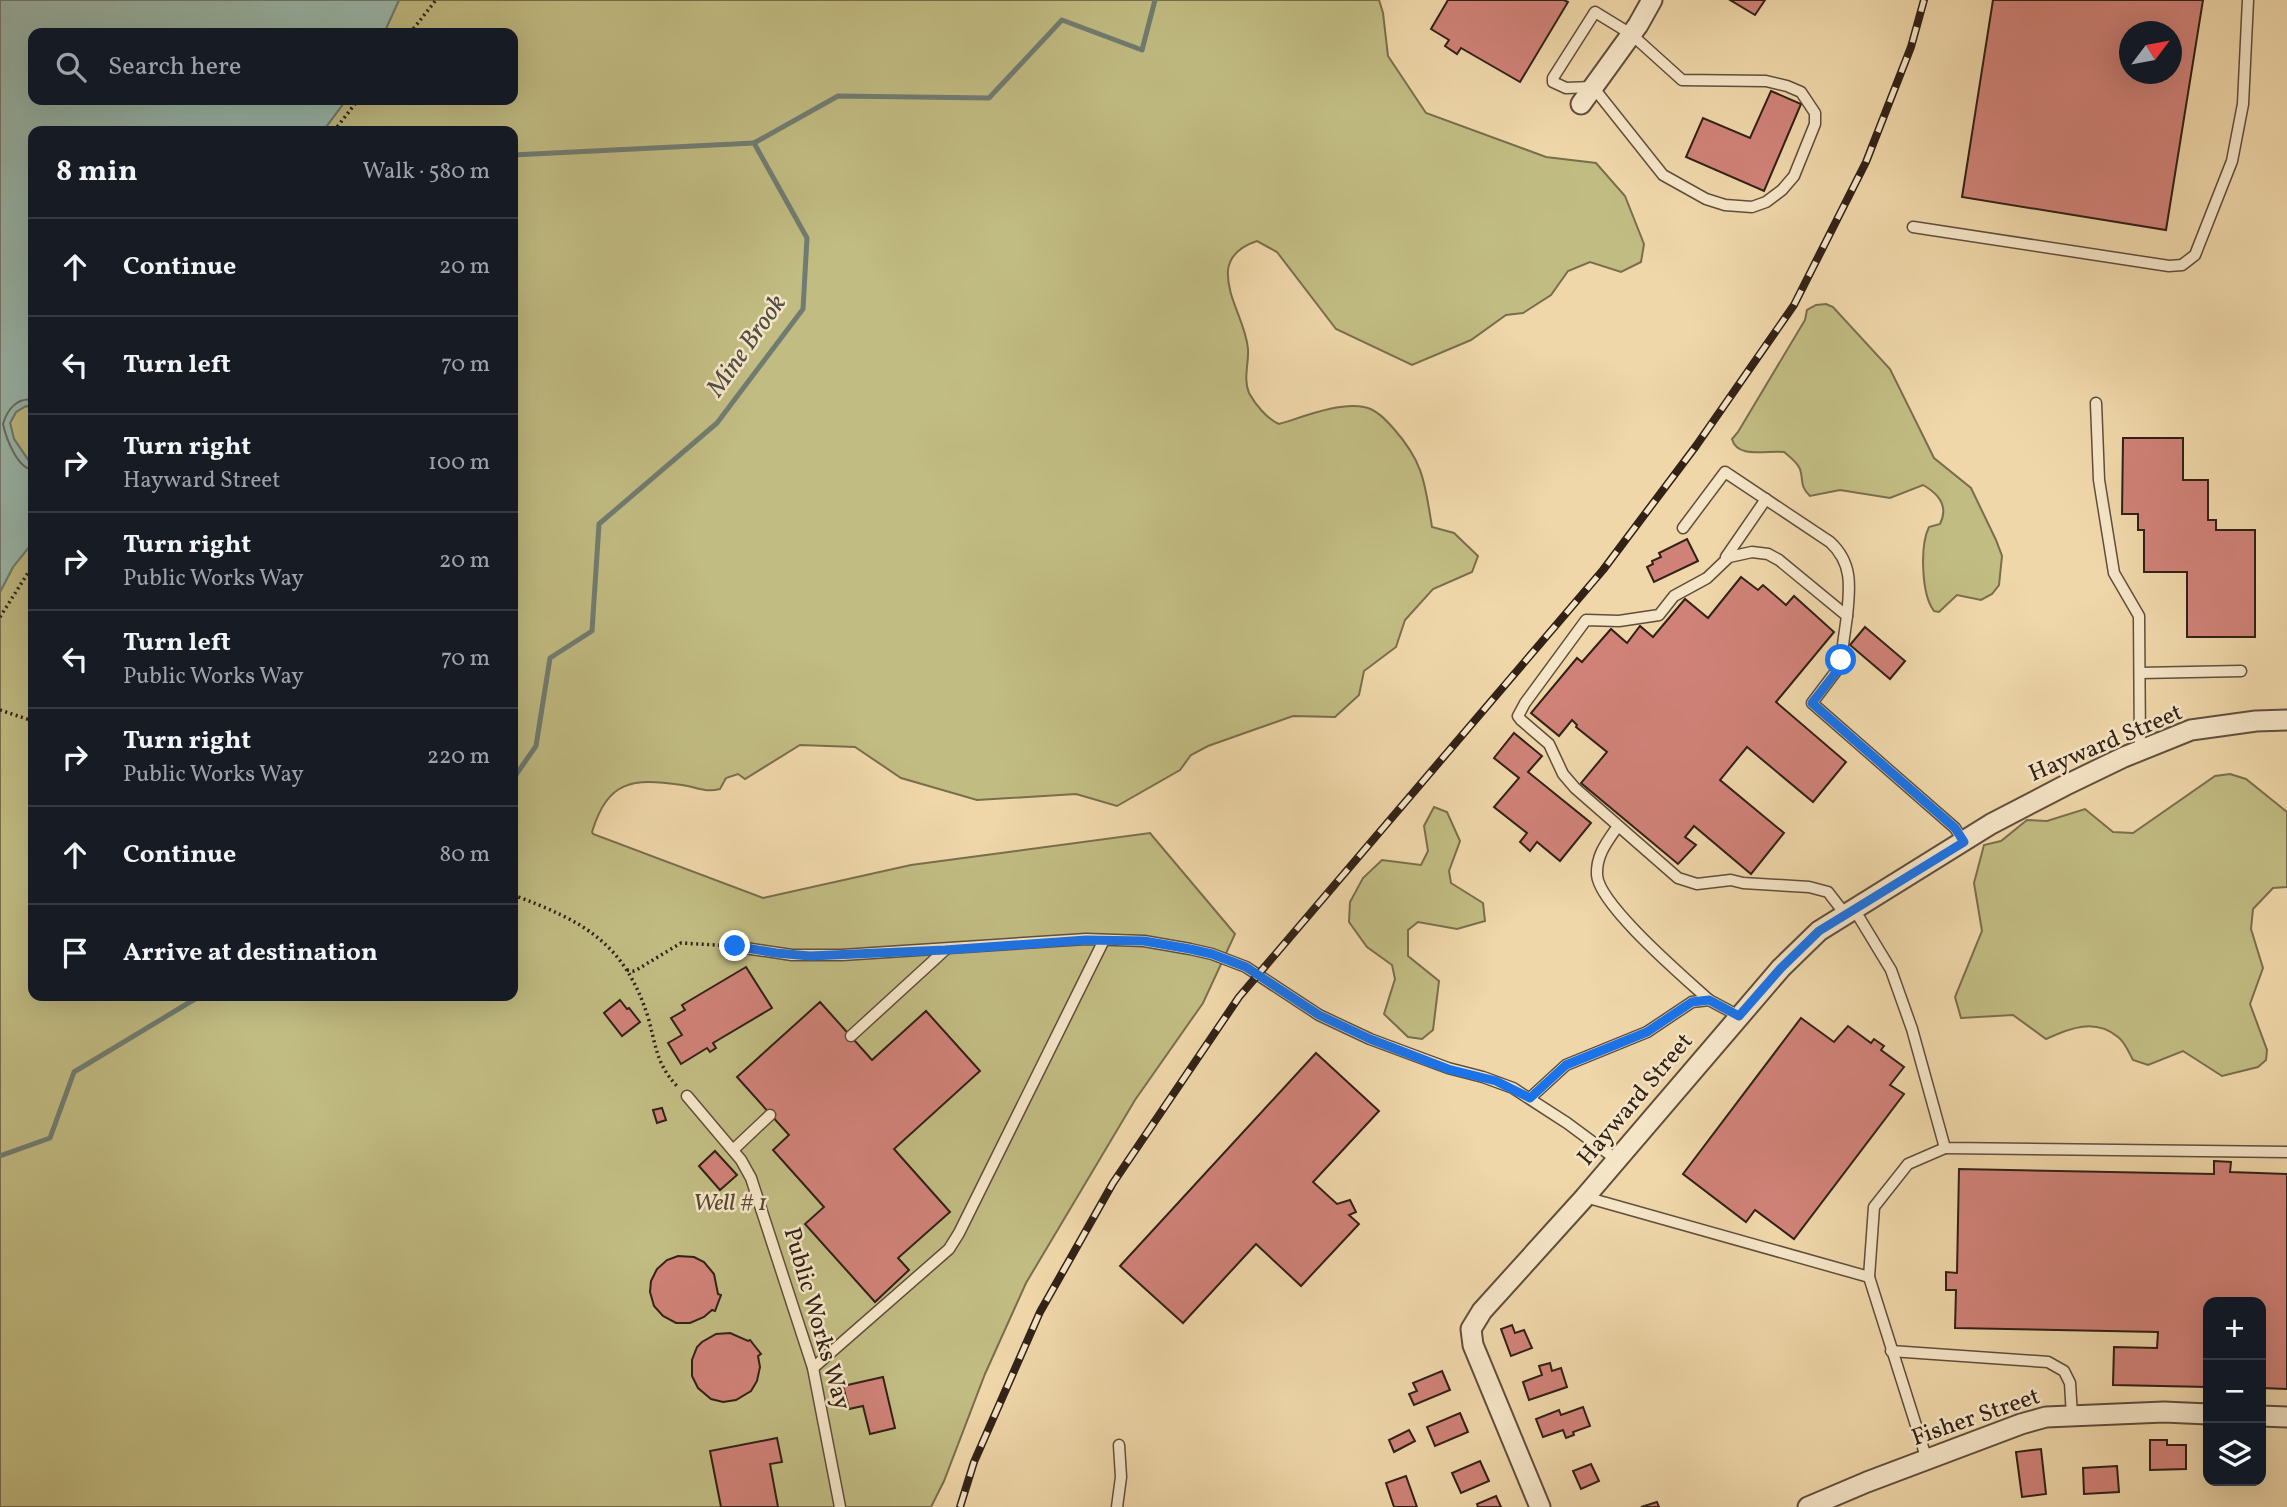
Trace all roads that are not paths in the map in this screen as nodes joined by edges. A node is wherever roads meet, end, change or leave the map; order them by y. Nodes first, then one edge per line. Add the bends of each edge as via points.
1 (1653, 0) edge
2 (2248, 0) edge
3 (1632, 34) junction
4 (1593, 87) junction
5 (1581, 104) dead end
6 (1913, 227) dead end
7 (2096, 403) dead end
8 (1766, 499) junction
9 (1683, 528) dead end
10 (1724, 561) junction
11 (1847, 616) junction
12 (2241, 671) dead end
13 (2140, 673) junction
14 (2287, 720) edge
15 (2140, 751) junction
16 (1618, 826) junction
17 (1964, 842) junction
18 (1850, 911) junction
19 (1104, 940) junction
20 (745, 948) road end
21 (945, 950) junction
22 (1709, 1000) junction
23 (1739, 1016) junction
24 (851, 1036) dead end
25 (687, 1096) road end
26 (1530, 1098) junction
27 (770, 1115) dead end
28 (1944, 1149) junction
29 (733, 1150) junction
30 (2287, 1152) edge
31 (1617, 1160) junction
32 (1585, 1197) junction
33 (1869, 1277) junction
34 (1892, 1351) junction
35 (813, 1368) junction
36 (2203, 1414) edge
37 (2072, 1416) junction
38 (2266, 1416) edge
39 (2287, 1418) edge
40 (1119, 1445) dead end
41 (1927, 1460) junction
42 (841, 1507) edge
43 (1117, 1507) edge
44 (1540, 1507) edge
45 (1808, 1507) edge

1 - 3 street
2 - 6 lane via 2243,104 2231,161 2195,255 2182,265
3 - 4 street
3 - 4 lane via 1595,12 1553,78 1566,88
3 - 4 lane via 1682,80 1766,81 1801,92 1815,113 1815,124 1794,176 1766,202 1752,207 1706,199 1663,174
4 - 5 street
7 - 13 lane via 2099,480 2114,573 2139,616
8 - 9 lane via 1725,472
8 - 10 lane
8 - 11 lane via 1841,553 1847,568
10 - 11 lane via 1744,553 1768,554
10 - 16 lane via 1707,578 1674,596 1659,615 1586,620 1518,716 1549,744 1575,788
11 - 17 lane via 1840,666 1812,703 1955,828
12 - 13 lane
13 - 15 lane
14 - 15 street, Hayward Street via 2190,730
15 - 17 street, Hayward Street via 2064,786
16 - 18 lane via 1686,882 1731,880 1809,887 1828,892
16 - 22 lane via 1597,865 1602,893
17 - 18 street, Hayward Street
18 - 23 street, Hayward Street via 1805,943
18 - 28 lane via 1891,970
19 - 21 lane
19 - 26 lane via 1170,945 1236,962 1319,1015 1370,1039 1448,1069 1496,1081
19 - 35 lane via 949,1249
20 - 21 lane via 810,956
21 - 24 lane
22 - 23 lane
22 - 26 lane via 1692,1002 1647,1032 1566,1065
23 - 31 street, Hayward Street
25 - 29 lane, Public Works Way
26 - 31 lane
27 - 29 lane
28 - 30 lane
28 - 33 lane via 1908,1164 1874,1207
29 - 35 lane, Public Works Way via 751,1178
31 - 32 street, Hayward Street
32 - 33 lane
32 - 44 street, Hayward Street via 1490,1300 1471,1329
33 - 34 lane
34 - 37 lane via 2048,1362 2064,1371 2070,1383
34 - 41 lane
35 - 42 lane, Public Works Way
36 - 37 street, Fisher Street
37 - 41 street, Fisher Street via 2021,1424
38 - 39 street
40 - 43 lane
41 - 45 street, Fisher Street

